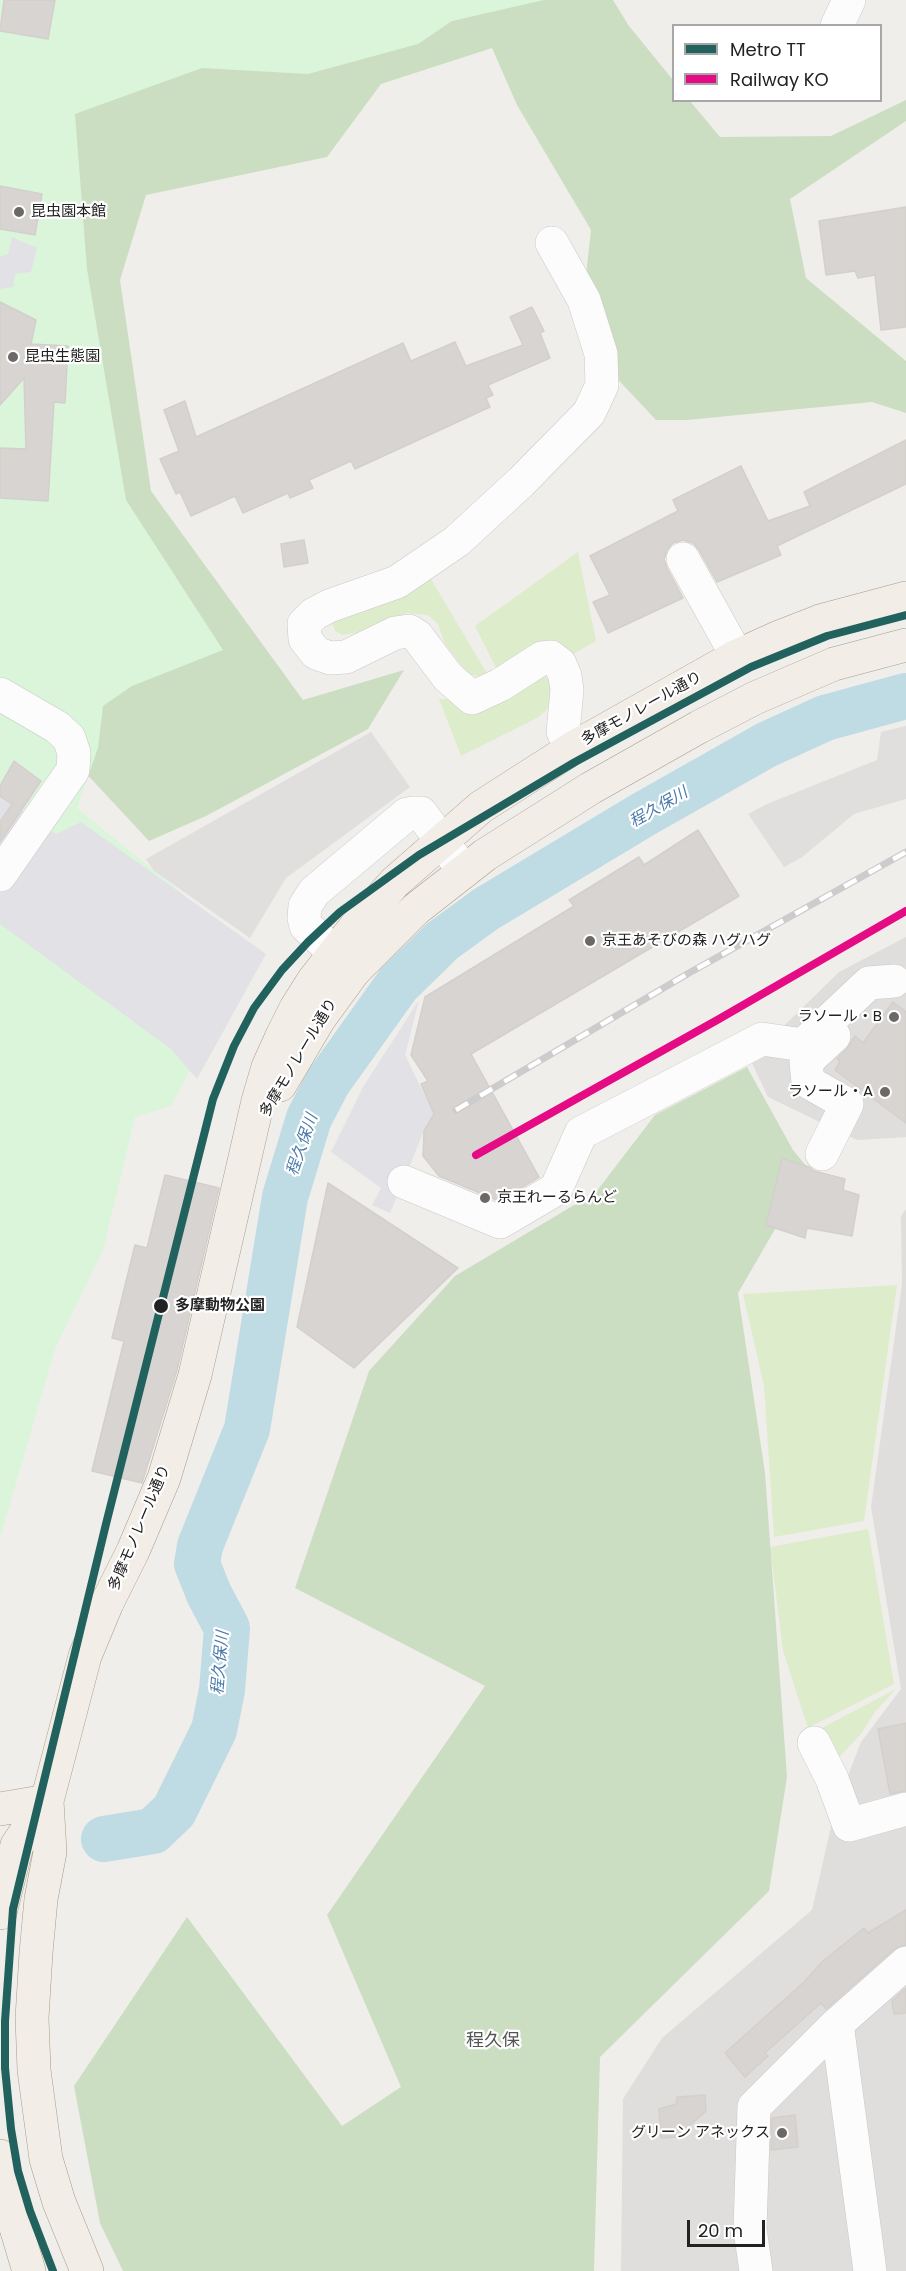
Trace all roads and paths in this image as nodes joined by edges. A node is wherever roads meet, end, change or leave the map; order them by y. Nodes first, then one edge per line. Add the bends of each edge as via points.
1 (849, 0) edge
2 (838, 24) edge
3 (552, 243) dead end
4 (683, 559) dead end
5 (906, 598) edge
6 (906, 645) edge
7 (737, 657) junction
8 (0, 694) edge
9 (573, 748) junction
10 (441, 841) junction
11 (464, 871) junction
12 (0, 875) edge
13 (344, 962) junction
14 (900, 976) edge
15 (822, 1154) dead end
16 (404, 1182) dead end
17 (814, 1743) dead end
18 (47, 1801) junction
19 (0, 1809) edge
20 (906, 1809) edge
21 (0, 1913) edge
22 (906, 1963) edge
23 (837, 2024) junction
24 (0, 2156) edge
25 (6, 2212) edge
26 (29, 2271) edge
27 (87, 2271) edge
28 (756, 2271) edge
29 (870, 2271) edge

1 - 2 street
3 - 9 street via 584,300 601,354 603,385 589,413 457,541 397,582 329,606 304,624 305,639 316,654 330,658 346,657 396,633 410,631 448,678 472,698 542,658 551,657 560,664 565,676 563,732
4 - 7 street
5 - 7 main road, 多摩モノレール通り via 820,621
6 - 11 main road, 多摩モノレール通り via 834,664 746,703 591,788
7 - 9 main road, 多摩モノレール通り
8 - 12 street via 57,727 69,738 74,753 73,770
9 - 10 main road, 多摩モノレール通り via 481,807
10 - 11 street
10 - 13 main road, 多摩モノレール通り via 395,882
10 - 13 street via 421,813 407,814 314,892 305,906 306,926
11 - 13 main road, 多摩モノレール通り
13 - 18 main road, 多摩モノレール通り via 319,1019 248,1148 195,1375 164,1478 85,1656
14 - 15 street via 807,1062 808,1082 847,1104
14 - 16 street via 869,983 803,1045 762,1039 581,1133 556,1189 500,1222
17 - 20 street via 849,1825
18 - 19 main road
18 - 21 main road, 多摩モノレール通り via 17,1845
18 - 27 main road, 多摩モノレール通り via 50,1852 36,1953 34,2070 46,2159
22 - 23 street
23 - 28 street via 754,2107 750,2229
23 - 29 street
24 - 25 main road
25 - 26 main road

